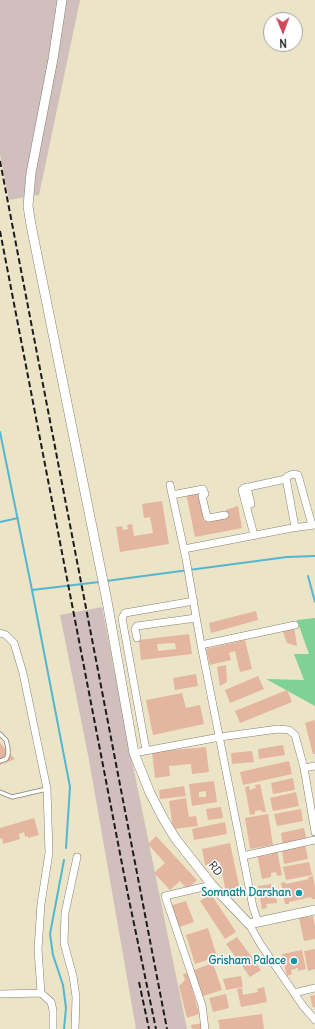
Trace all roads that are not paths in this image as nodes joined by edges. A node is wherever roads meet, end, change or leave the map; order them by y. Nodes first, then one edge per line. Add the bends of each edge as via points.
1 (62, 0) edge
2 (286, 479) junction
3 (170, 485) dead end
4 (247, 487) junction
5 (172, 495) junction
6 (251, 504) dead end
7 (225, 515) dead end
8 (313, 525) edge
9 (295, 527) junction
10 (254, 535) junction
11 (184, 548) junction
12 (194, 601) junction
13 (196, 618) junction
14 (295, 625) dead end
15 (0, 633) edge
16 (137, 638) dead end
17 (201, 645) junction
18 (0, 734) edge
19 (220, 737) junction
20 (146, 750) junction
21 (134, 753) junction
22 (0, 761) edge
23 (315, 766) edge
24 (304, 768) junction
25 (47, 789) junction
26 (0, 792) edge
27 (315, 832) edge
28 (315, 840) edge
29 (243, 856) junction
30 (77, 857) dead end
31 (212, 885) junction
32 (315, 910) edge
33 (254, 923) junction
34 (315, 988) edge
35 (41, 993) junction
36 (294, 993) junction
37 (0, 994) edge
38 (315, 1020) edge
39 (53, 1029) edge
40 (75, 1029) edge
41 (205, 1029) edge

1 - 21 street, RD via 31,173 28,206 107,601
2 - 4 street
2 - 8 street via 289,475 298,475
2 - 9 street
3 - 5 street
4 - 6 street
4 - 10 street via 242,490
5 - 7 street via 203,489 207,517
5 - 11 street
8 - 9 street
9 - 10 street
10 - 11 street
11 - 12 street
12 - 13 street
12 - 20 street via 125,613 122,618
13 - 16 street via 137,626
13 - 17 street
14 - 17 street
15 - 25 street via 14,643 21,666
17 - 19 street
18 - 22 lane via 6,740 8,748 6,759
19 - 20 street
19 - 24 street via 278,729 289,730 295,735
19 - 29 street
20 - 21 street
21 - 31 street, RD via 162,818
23 - 24 street
24 - 27 street
25 - 26 lane via 12,797
25 - 35 street via 49,854 41,904 38,949
28 - 29 street
29 - 33 street
30 - 40 street via 65,913 64,943 76,997
31 - 33 street, RD
31 - 41 street via 165,896 202,1005
32 - 33 street
33 - 36 street, RD via 261,946
34 - 36 street
35 - 37 street
35 - 39 street via 51,1002
36 - 38 street, RD

